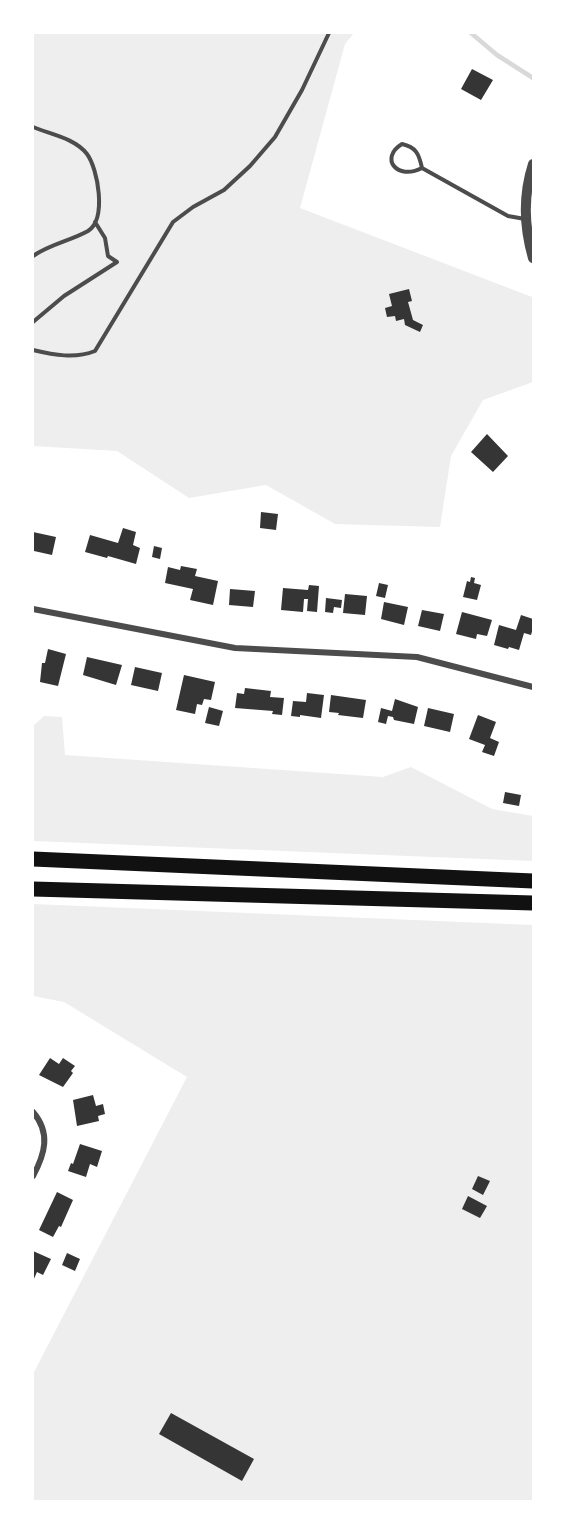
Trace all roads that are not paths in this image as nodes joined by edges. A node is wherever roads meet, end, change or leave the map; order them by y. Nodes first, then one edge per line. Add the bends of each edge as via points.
1 (328, 33) edge
2 (33, 127) edge
3 (533, 164) edge
4 (422, 168) junction
5 (526, 219) junction
6 (95, 222) junction
7 (33, 256) edge
8 (533, 258) edge
9 (33, 322) edge
10 (33, 350) edge
11 (33, 609) edge
12 (533, 687) edge
13 (33, 859) edge
14 (533, 881) edge
15 (33, 889) edge
16 (533, 903) edge
17 (33, 1112) edge
18 (33, 1176) edge

1 - 10 lane via 275,137 224,190 173,222 95,351 83,356
2 - 6 lane via 86,153 99,183 99,216
3 - 5 street via 526,194
4 - 4 lane via 415,149 402,144 395,148 394,167 409,173
4 - 5 lane via 508,216
5 - 8 street
6 - 7 lane via 90,230
6 - 9 lane via 105,238 108,256 117,262 64,296
11 - 12 street via 235,648 417,657
13 - 14 highway
15 - 16 highway
17 - 18 street via 46,1138 43,1158

